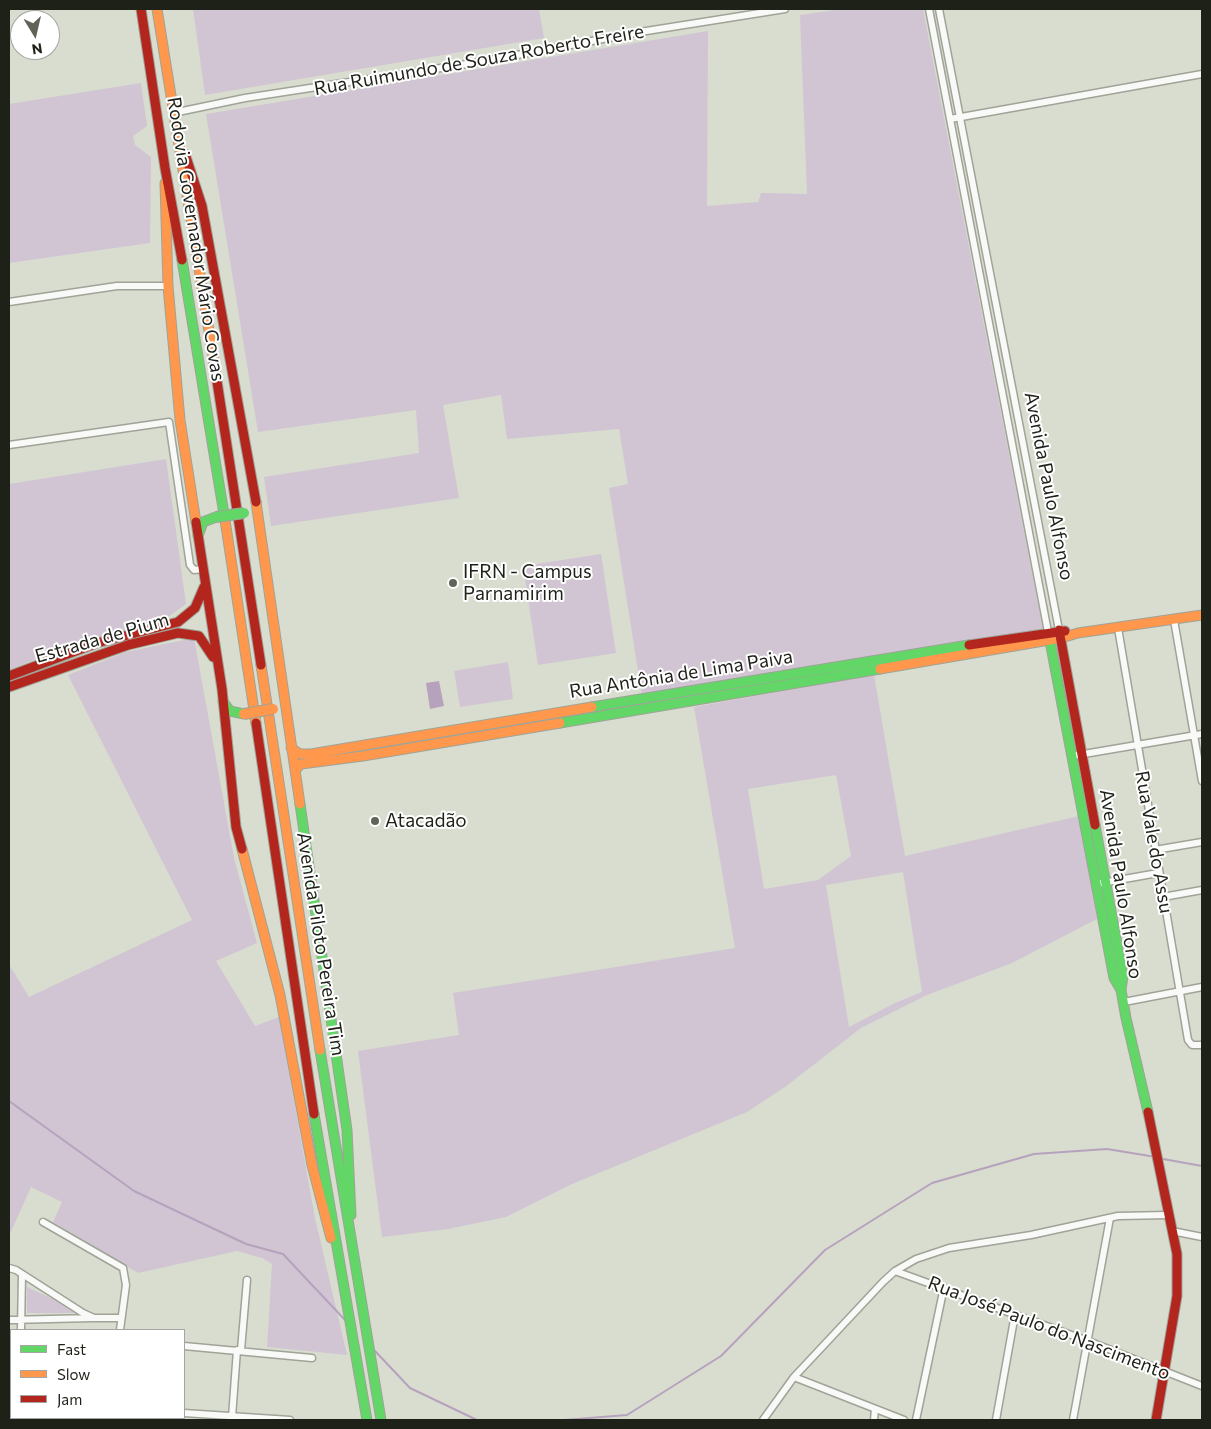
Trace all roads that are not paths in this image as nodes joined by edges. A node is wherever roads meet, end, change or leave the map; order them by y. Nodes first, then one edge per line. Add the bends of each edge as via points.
1 (141, 9) edge
2 (157, 9) edge
3 (785, 9) edge
4 (929, 9) edge
5 (939, 9) edge
6 (1202, 74) edge
7 (173, 113) junction
8 (961, 118) junction
9 (950, 119) junction
10 (180, 144) junction
11 (969, 162) junction
12 (959, 164) junction
13 (165, 168) junction
14 (168, 286) junction
15 (9, 302) edge
16 (174, 421) junction
17 (1020, 427) junction
18 (1010, 429) junction
19 (9, 445) edge
20 (230, 472) joint
21 (218, 474) joint
22 (261, 530) junction
23 (197, 540) junction
24 (202, 569) junction
25 (204, 587) junction
26 (1202, 615) edge
27 (1174, 620) junction
28 (1118, 628) junction
29 (1055, 635) junction
30 (218, 668) junction
31 (9, 676) edge
32 (9, 687) edge
33 (284, 694) junction
34 (224, 702) junction
35 (479, 725) junction
36 (1202, 734) edge
37 (1194, 735) junction
38 (480, 736) junction
39 (381, 742) junction
40 (1138, 745) junction
41 (291, 748) junction
42 (383, 753) junction
43 (1077, 755) junction
44 (295, 770) junction
45 (1202, 781) edge
46 (1202, 842) edge
47 (1155, 850) junction
48 (1158, 873) junction
49 (1101, 883) junction
50 (1202, 890) edge
51 (1163, 896) junction
52 (1202, 987) edge
53 (1181, 990) junction
54 (1124, 1002) junction
55 (1202, 1045) edge
56 (1168, 1215) junction
57 (1110, 1218) junction
58 (43, 1222) dead end
59 (351, 1231) junction
60 (1172, 1231) junction
61 (1202, 1237) edge
62 (9, 1268) edge
63 (895, 1271) junction
64 (22, 1274) junction
65 (247, 1280) dead end
66 (344, 1287) junction
67 (944, 1287) junction
68 (1016, 1314) junction
69 (94, 1318) junction
70 (121, 1318) junction
71 (9, 1320) edge
72 (22, 1320) junction
73 (21, 1329) edge
74 (120, 1329) edge
75 (1088, 1341) junction
76 (185, 1346) edge
77 (239, 1350) junction
78 (312, 1358) dead end
79 (1166, 1372) junction
80 (794, 1377) junction
81 (1202, 1386) edge
82 (875, 1409) junction
83 (185, 1413) edge
84 (232, 1417) junction
85 (290, 1420) edge
86 (367, 1420) edge
87 (381, 1420) edge
88 (763, 1420) edge
89 (874, 1420) edge
90 (904, 1420) edge
91 (916, 1420) edge
92 (996, 1420) edge
93 (1073, 1420) edge
94 (1156, 1420) edge

1 - 13 main road, Rodovia Governador Mário Covas
2 - 7 main road, Rodovia Governador Mário Covas
3 - 7 street, Rua Ruimundo de Souza Roberto Freire via 480,62 245,98
4 - 9 street, Avenida Paulo Alfonso
5 - 8 street, Avenida Paulo Alfonso
6 - 8 street
7 - 10 main road, Rodovia Governador Mário Covas
8 - 9 street
8 - 11 street, Avenida Paulo Alfonso
9 - 12 street, Avenida Paulo Alfonso
10 - 20 main road, Rodovia Governador Mário Covas
10 - 22 main road via 202,206
11 - 12 street
11 - 17 street, Avenida Paulo Alfonso
12 - 18 street, Avenida Paulo Alfonso
13 - 14 main road
13 - 21 main road, Rodovia Governador Mário Covas
14 - 15 street via 117,286
14 - 16 main road
16 - 19 street
16 - 23 main road
16 - 24 street via 190,565 194,570
17 - 18 street
17 - 29 street, Avenida Paulo Alfonso
18 - 29 street, Avenida Paulo Alfonso
20 - 59 main road, Avenida Piloto Pereira Tim
21 - 66 main road, Avenida Piloto Pereira Tim via 299,1022
22 - 23 main road, bridge via 255,519 244,514 216,517 203,522
22 - 33 main road
23 - 24 main road
24 - 25 main road
25 - 30 main road
25 - 31 main road, Estrada de Pium via 196,608 178,622 97,643
26 - 27 main road, Rua Antônia de Lima Paiva
27 - 28 main road, Rua Antônia de Lima Paiva
27 - 37 street
28 - 29 main road, Rua Antônia de Lima Paiva
28 - 40 street, Rua Vale do Assu
29 - 35 main road, Rua Antônia de Lima Paiva
29 - 38 main road, Rua Antônia de Lima Paiva
29 - 43 main road, Avenida Paulo Alfonso
30 - 32 main road, Estrada de Pium via 199,636 178,633 128,645
30 - 34 main road
33 - 34 main road, bridge via 281,705 273,709 244,714 230,710
33 - 41 main road
34 - 66 main road via 236,827 280,995 312,1165
35 - 38 main road
35 - 39 main road, Rua Antônia de Lima Paiva
36 - 37 street
37 - 40 street
37 - 45 street
38 - 42 main road, Rua Antônia de Lima Paiva
39 - 41 main road, Rua Antônia de Lima Paiva via 303,754
39 - 42 main road
40 - 43 street
40 - 47 street, Rua Vale do Assu
41 - 44 main road
42 - 44 main road, Rua Antônia de Lima Paiva via 301,764
43 - 49 main road, Avenida Paulo Alfonso
44 - 59 main road via 347,1130
46 - 47 street
47 - 48 street, Rua Vale do Assu
48 - 49 street
48 - 51 street, Rua Vale do Assu
49 - 54 main road, Avenida Paulo Alfonso via 1123,976 1121,990
50 - 51 street
51 - 53 street, Rua Vale do Assu
52 - 53 street
53 - 54 street
53 - 55 street, Rua Vale do Assu via 1188,1040 1192,1045
54 - 56 main road, Avenida Paulo Alfonso
56 - 57 street
56 - 60 main road, Avenida Paulo Alfonso
57 - 63 street via 950,1248 916,1259
57 - 75 street
58 - 70 street via 120,1266 126,1274
59 - 87 main road, Avenida Piloto Pereira Tim
60 - 61 street
60 - 79 main road, Avenida Paulo Alfonso via 1177,1254 1177,1296
62 - 64 street
63 - 67 street, Rua José Paulo do Nascimento
63 - 80 street
64 - 69 street
64 - 72 street
65 - 77 street
66 - 86 main road, Avenida Piloto Pereira Tim
67 - 68 street, Rua José Paulo do Nascimento
67 - 91 street
68 - 75 street, Rua José Paulo do Nascimento
68 - 92 street
69 - 70 street
69 - 72 street
70 - 74 street
71 - 72 street
72 - 73 street
75 - 79 street, Rua José Paulo do Nascimento
75 - 93 street
76 - 77 street
77 - 78 street
77 - 84 street
79 - 81 street, Rua José Paulo do Nascimento
79 - 94 main road, Avenida Paulo Alfonso
80 - 82 street
80 - 88 street
82 - 89 street
82 - 90 street
83 - 84 street
84 - 85 street

